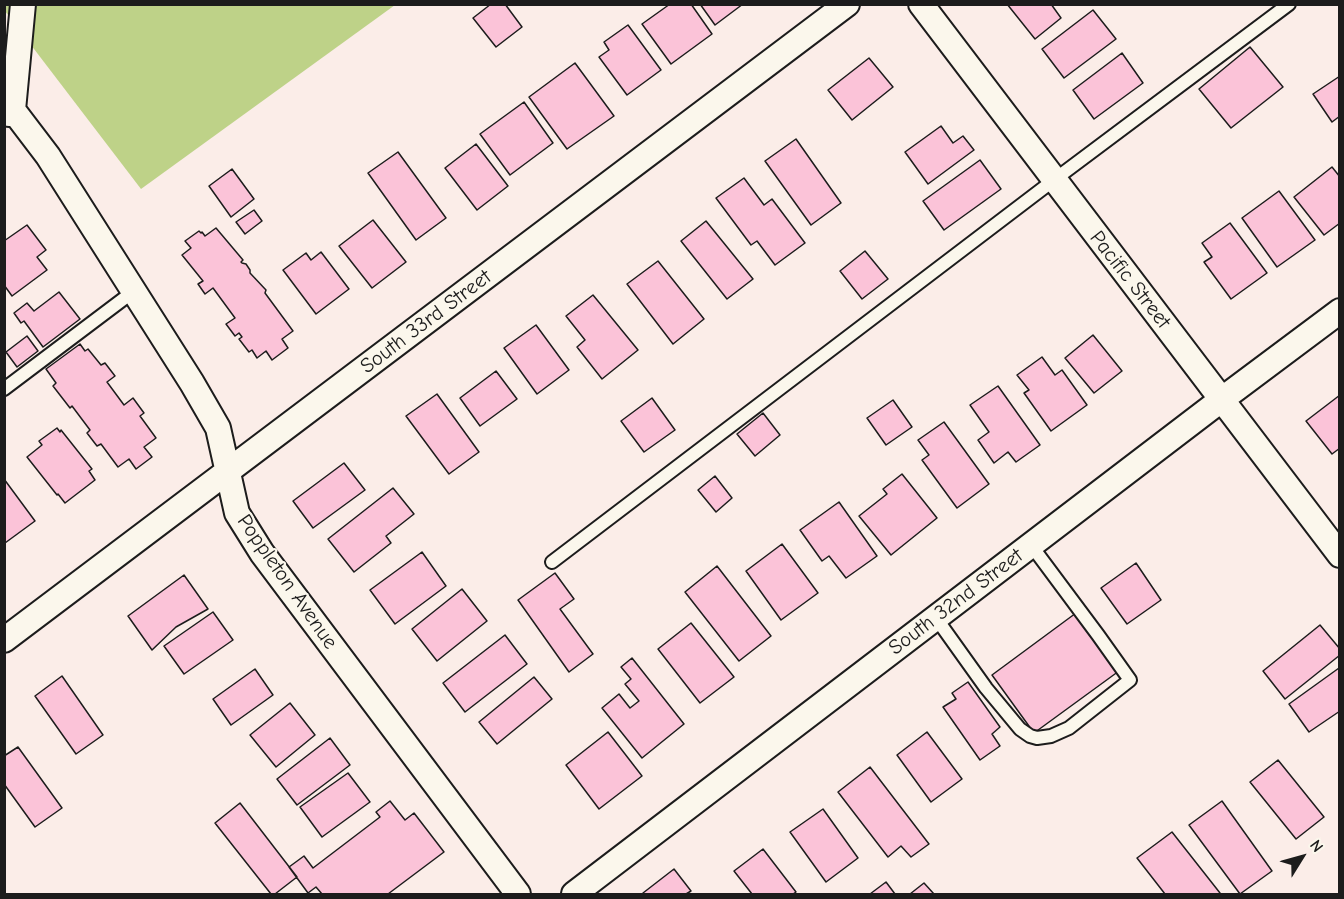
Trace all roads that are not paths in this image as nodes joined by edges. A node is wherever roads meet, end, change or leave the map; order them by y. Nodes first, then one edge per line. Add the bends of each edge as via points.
1 (23, 4) edge
2 (847, 4) edge
3 (921, 4) edge
4 (1288, 4) edge
5 (8, 107) edge
6 (1054, 180) junction
7 (134, 291) junction
8 (1340, 311) edge
9 (4, 389) edge
10 (1221, 400) junction
11 (228, 471) junction
12 (1031, 545) junction
13 (1340, 555) edge
14 (552, 562) dead end
15 (936, 618) junction
16 (4, 639) edge
17 (519, 894) edge
18 (574, 894) edge

1 - 5 street
2 - 11 street, South 33rd Street
3 - 6 street, Pacific Street
4 - 6 lane
5 - 7 street, Poppleton Avenue via 48,156
6 - 10 street, Pacific Street
6 - 14 lane
7 - 9 lane
7 - 11 street, Poppleton Avenue via 218,428
8 - 10 street, South 32nd Street
10 - 12 street, South 32nd Street
10 - 13 street, Pacific Street
11 - 16 street, South 33rd Street
11 - 17 street, Poppleton Avenue via 237,513 262,553
12 - 15 street, South 32nd Street
12 - 15 lane via 1130,680 1069,728 1037,738 1020,729
15 - 18 street, South 32nd Street

